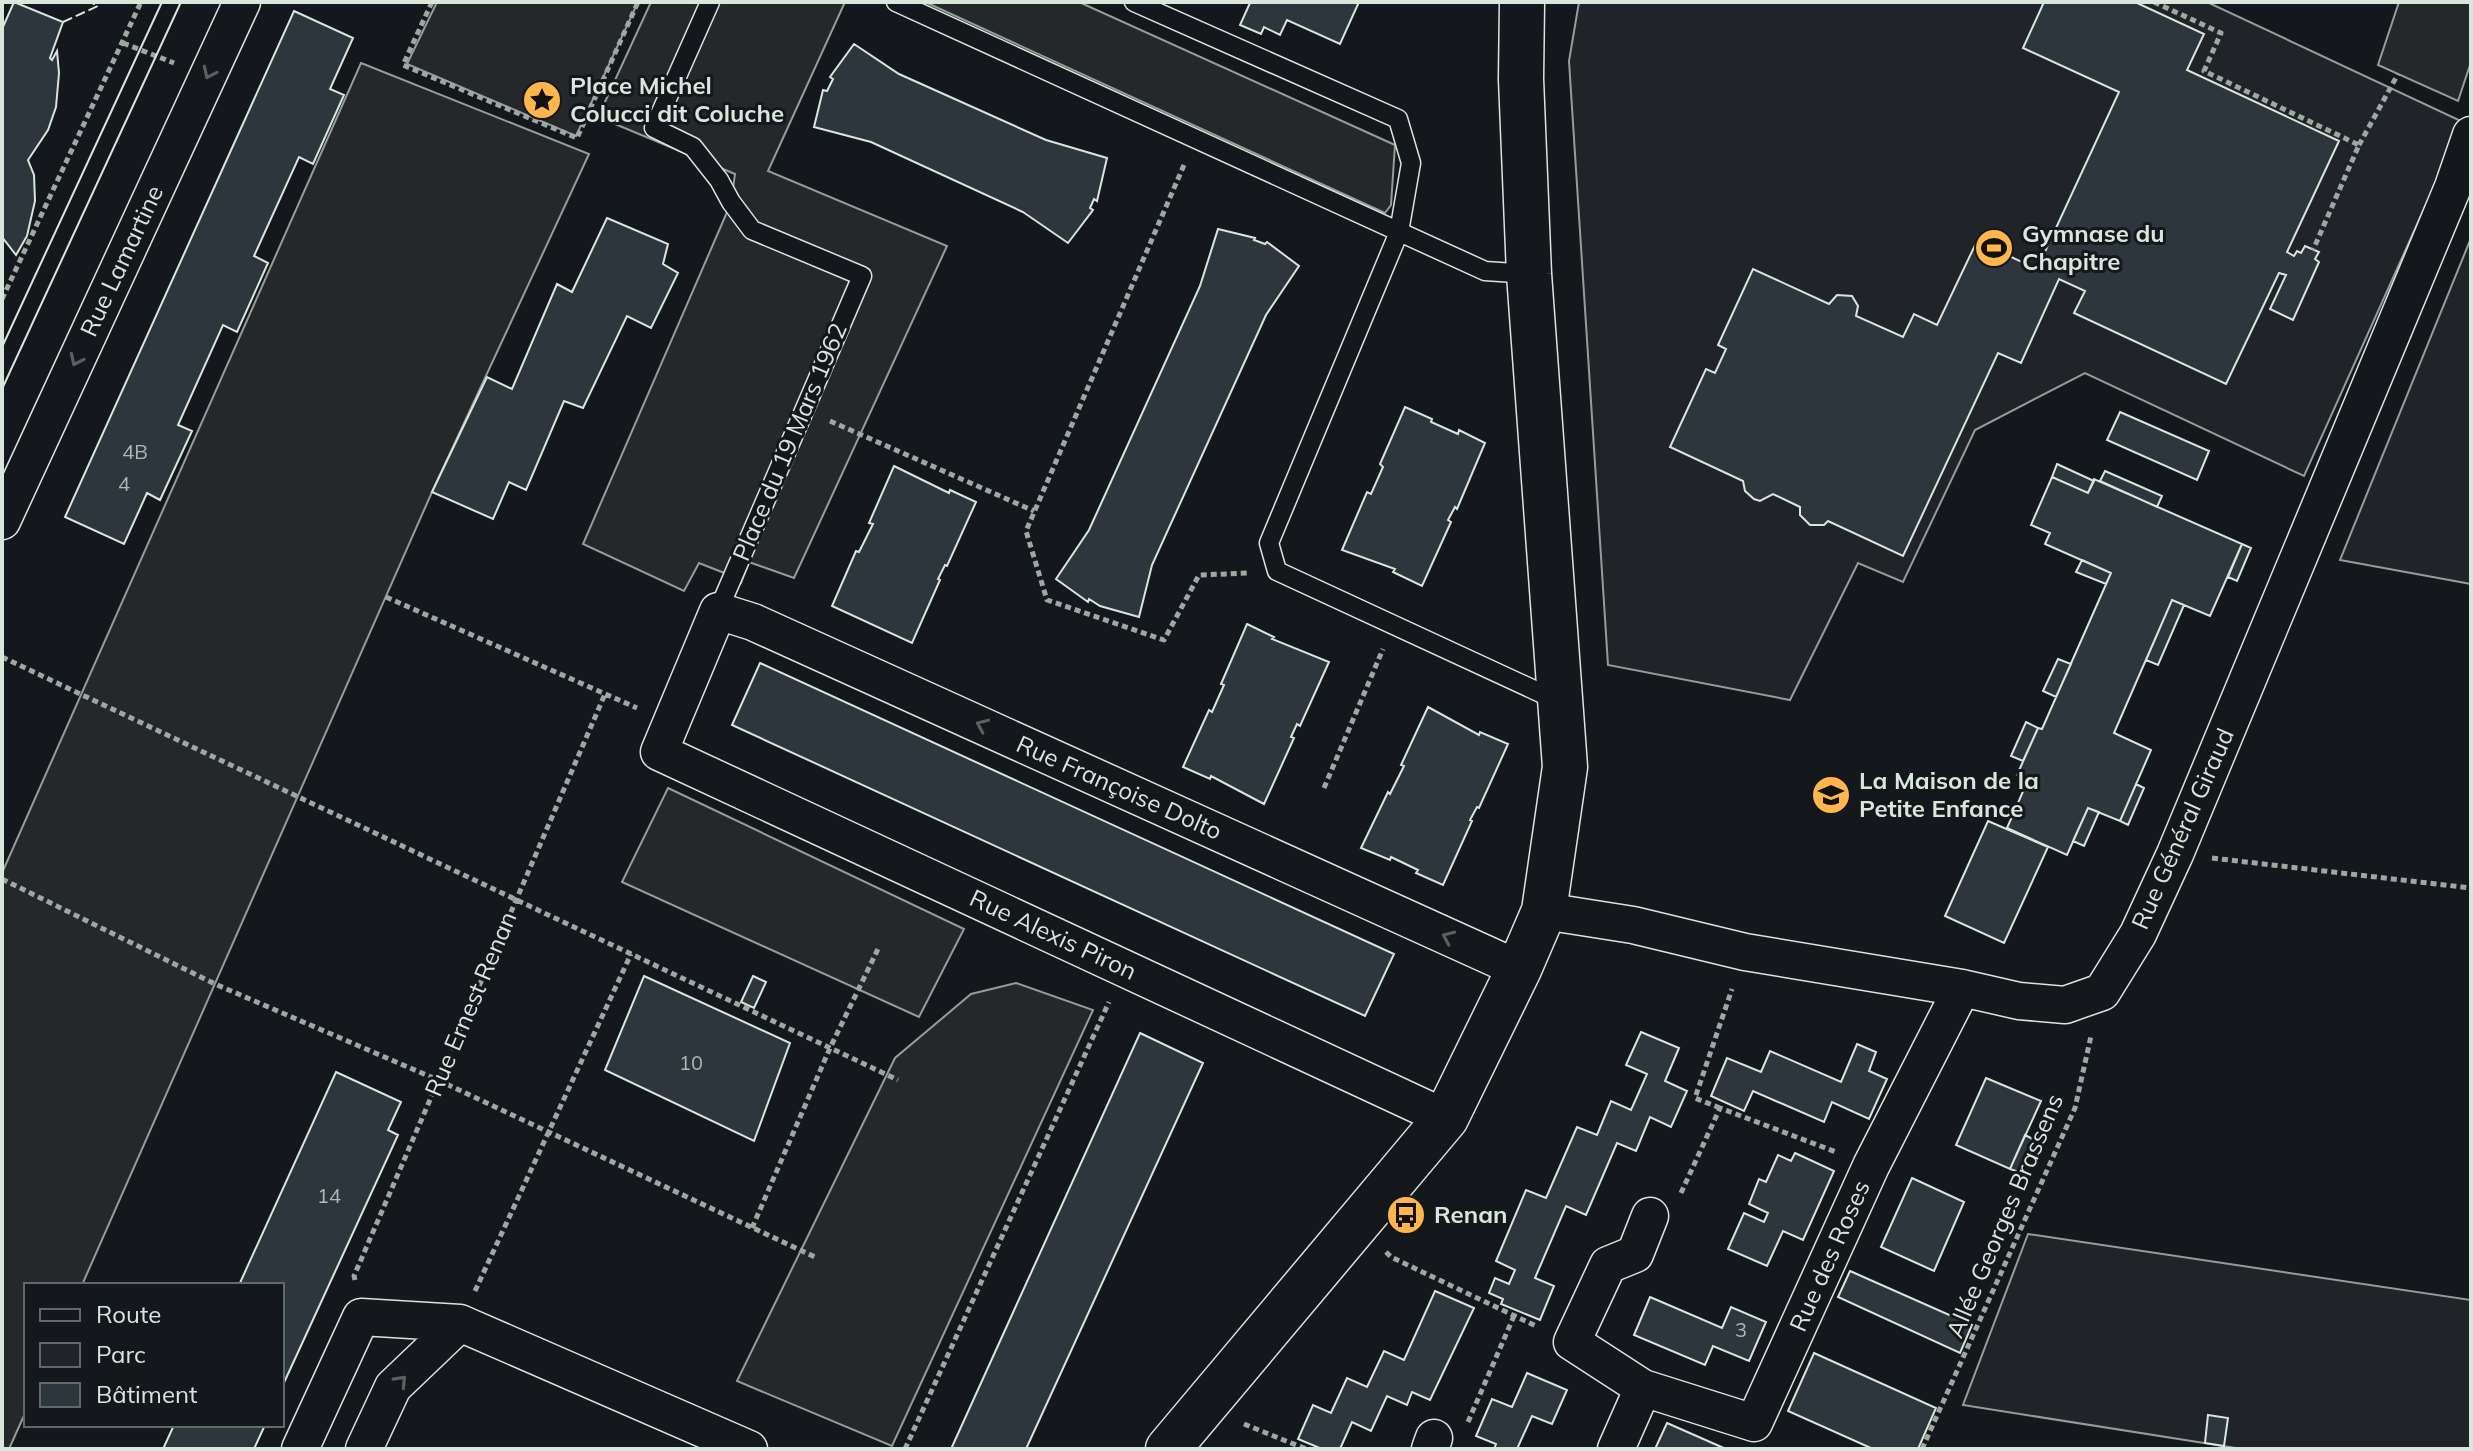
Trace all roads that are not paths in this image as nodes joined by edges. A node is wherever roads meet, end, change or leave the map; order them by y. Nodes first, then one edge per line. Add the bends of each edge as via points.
1 (242, 2) edge
2 (710, 2) edge
3 (896, 2) edge
4 (1134, 2) edge
5 (1522, 2) edge
6 (2471, 135) edge
7 (1399, 232) junction
8 (1529, 274) junction
9 (2, 521) edge
10 (718, 611) junction
11 (1560, 702) junction
12 (665, 738) joint
13 (1544, 911) junction
14 (1519, 969) junction
15 (1962, 988) junction
16 (1446, 1118) junction
17 (1650, 1216) road end
18 (460, 1323) junction
19 (1643, 1388) junction
20 (300, 1449) edge
21 (364, 1449) edge
22 (749, 1449) edge
23 (1168, 1449) edge
24 (1616, 1449) edge

1 -> 9 street, Rue Lamartine
2 - 10 lane, Place du 19 Mars 1962 via 654,128 693,147 752,230 862,276
3 - 7 lane
4 - 7 lane via 1398,119 1411,163
5 - 8 main road
6 - 15 street, Rue Général Giraud via 2138,934 2102,992 2065,1005
7 - 8 lane via 1485,271
7 - 11 lane via 1269,543 1277,571
8 - 11 main road
10 - 12 street, Place du 19 Mars 1962
14 -> 10 street, Rue Françoise Dolto via 753,622
11 - 13 main road via 1565,767
12 - 16 street, Rue Alexis Piron via 1124,968
13 - 14 main road
13 - 15 street
14 - 16 main road
15 - 19 street, Rue des Roses via 1871,1166 1754,1423
16 - 23 main road
17 - 19 street, Rue des Roses via 1635,1254 1608,1265 1572,1342
18 - 20 street via 361,1317
21 -> 18 street via 393,1387
18 - 22 street
19 - 24 street

